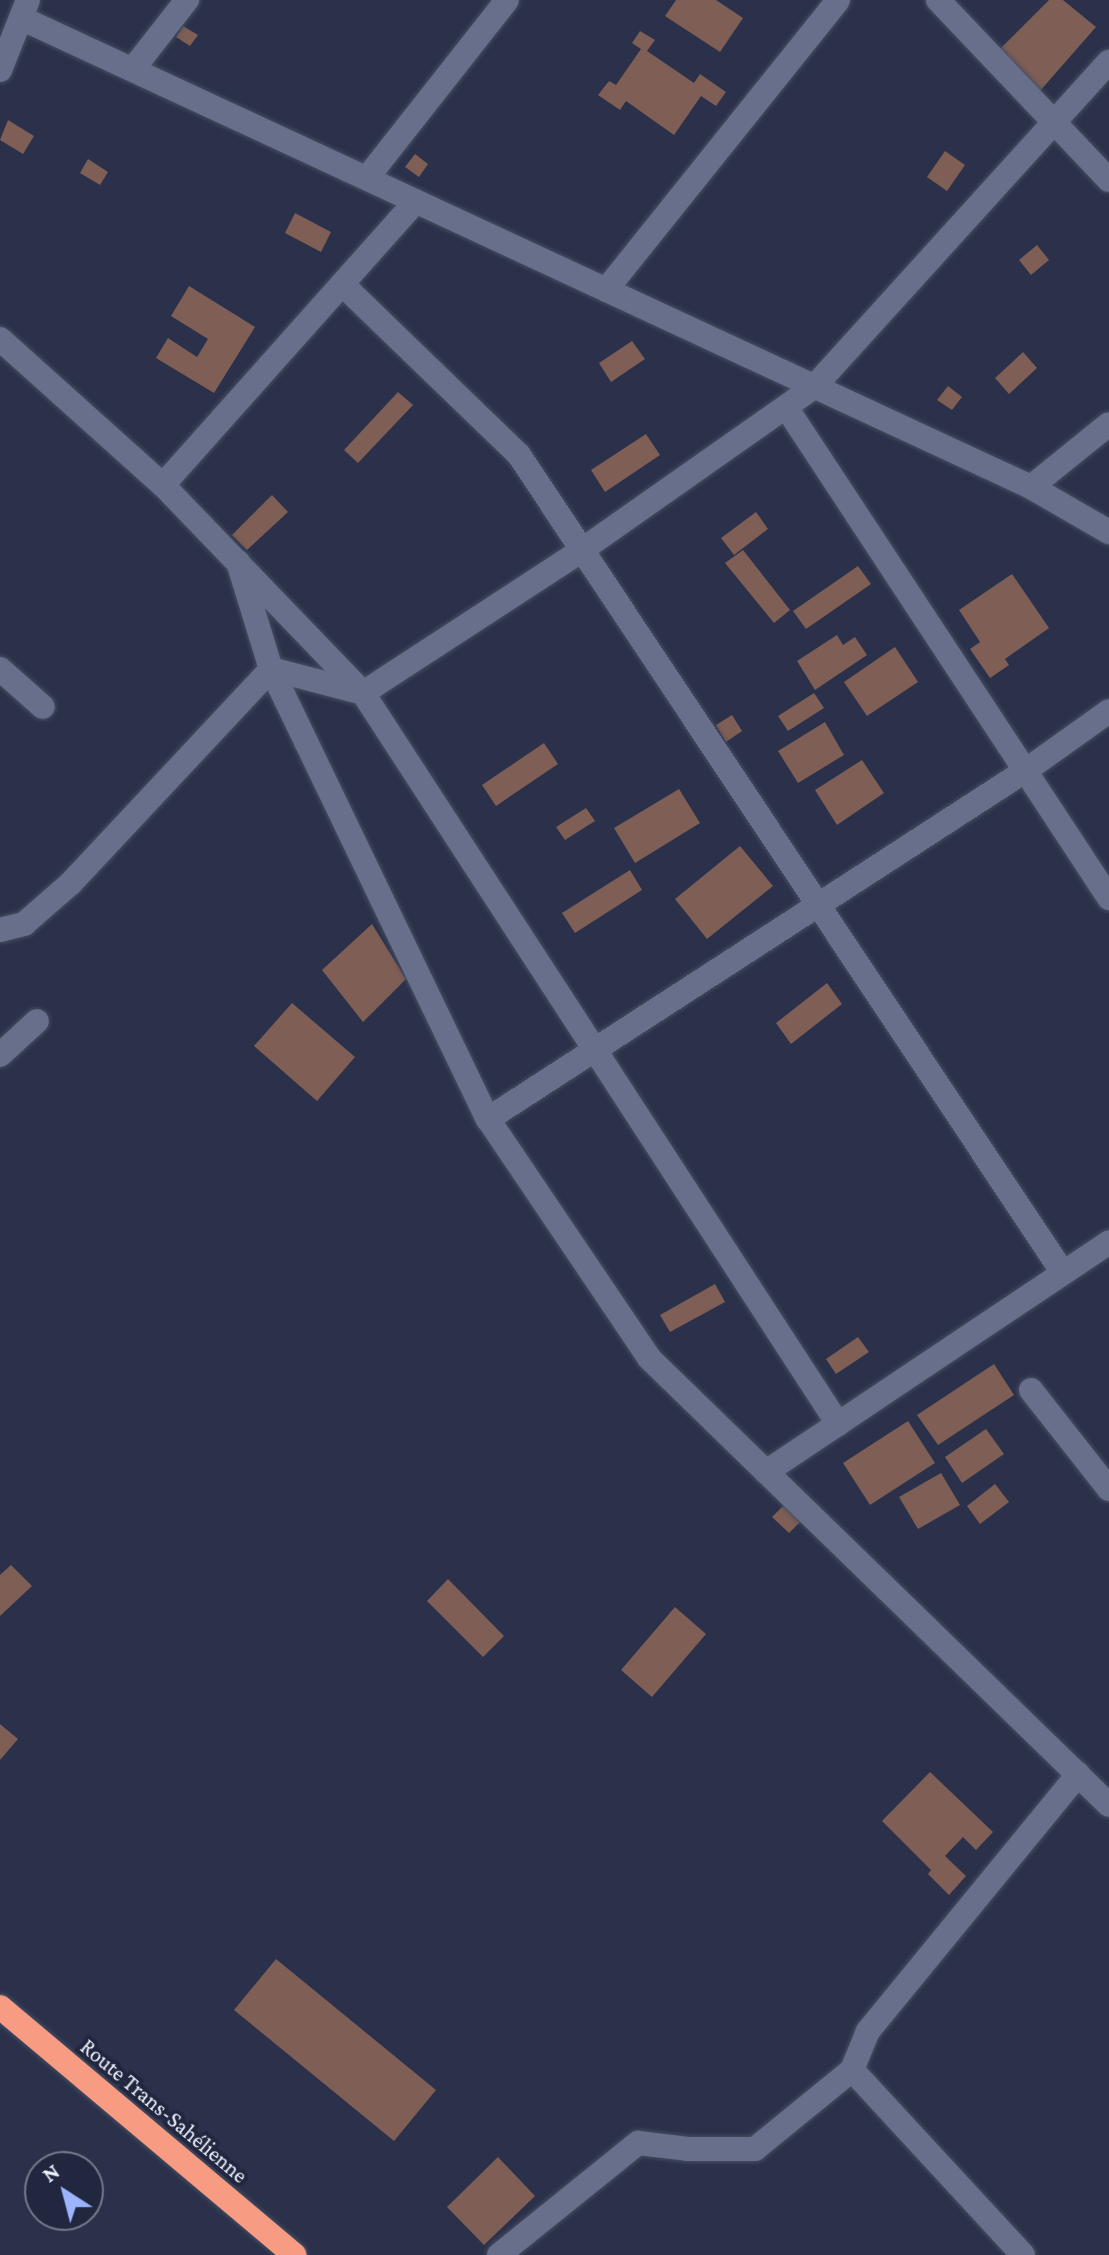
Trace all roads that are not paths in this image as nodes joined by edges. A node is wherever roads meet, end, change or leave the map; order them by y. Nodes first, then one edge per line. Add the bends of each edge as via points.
1 (187, 0) edge
2 (507, 0) edge
3 (838, 0) edge
4 (938, 0) edge
5 (24, 9) edge
6 (1109, 62) edge
7 (133, 69) junction
8 (0, 70) edge
9 (1054, 122) junction
10 (367, 178) junction
11 (1109, 180) edge
12 (416, 201) junction
13 (342, 284) junction
14 (606, 290) junction
15 (0, 339) edge
16 (814, 387) junction
17 (786, 407) junction
18 (1109, 424) edge
19 (163, 485) junction
20 (1031, 487) junction
21 (1109, 532) edge
22 (582, 550) junction
23 (238, 562) junction
24 (0, 669) edge
25 (271, 669) junction
26 (363, 693) junction
27 (43, 707) dead end
28 (1109, 711) edge
29 (1025, 771) junction
30 (1109, 898) edge
31 (818, 905) junction
32 (0, 930) edge
33 (37, 1021) dead end
34 (595, 1049) junction
35 (0, 1055) edge
36 (488, 1119) junction
37 (1109, 1242) edge
38 (1063, 1273) junction
39 (1031, 1390) dead end
40 (838, 1424) junction
41 (766, 1472) junction
42 (1109, 1489) edge
43 (1098, 1787) edge
44 (0, 2007) edge
45 (852, 2070) junction
46 (294, 2255) edge
47 (499, 2255) edge
48 (1023, 2255) edge

1 - 7 street
2 - 10 street
3 - 14 street
4 - 9 street
5 - 7 street
5 - 8 street
6 - 9 street
7 - 10 street
9 - 11 street
9 - 16 street
10 - 12 street
12 - 13 street
12 - 14 street
13 - 19 street
13 - 22 street via 519,455
14 - 16 street
15 - 19 street
16 - 17 street
16 - 20 street
17 - 22 street
17 - 29 street
18 - 20 street
19 - 23 street
20 - 21 street
22 - 26 street
22 - 31 street
23 - 25 street
23 - 26 street
24 - 27 street
25 - 26 street
25 - 32 street via 71,883 24,924
25 - 36 street
26 - 34 street
28 - 29 street
29 - 30 street
29 - 31 street
31 - 34 street
31 - 38 street
33 - 35 street
34 - 36 street
34 - 40 street
36 - 41 street via 649,1358
37 - 38 street
38 - 40 street
39 - 42 street
40 - 41 street
41 - 43 street
43 - 45 street via 868,2031
44 - 46 highway, Route Trans-Sahélienne
45 - 47 street via 755,2149 638,2143
45 - 48 street

